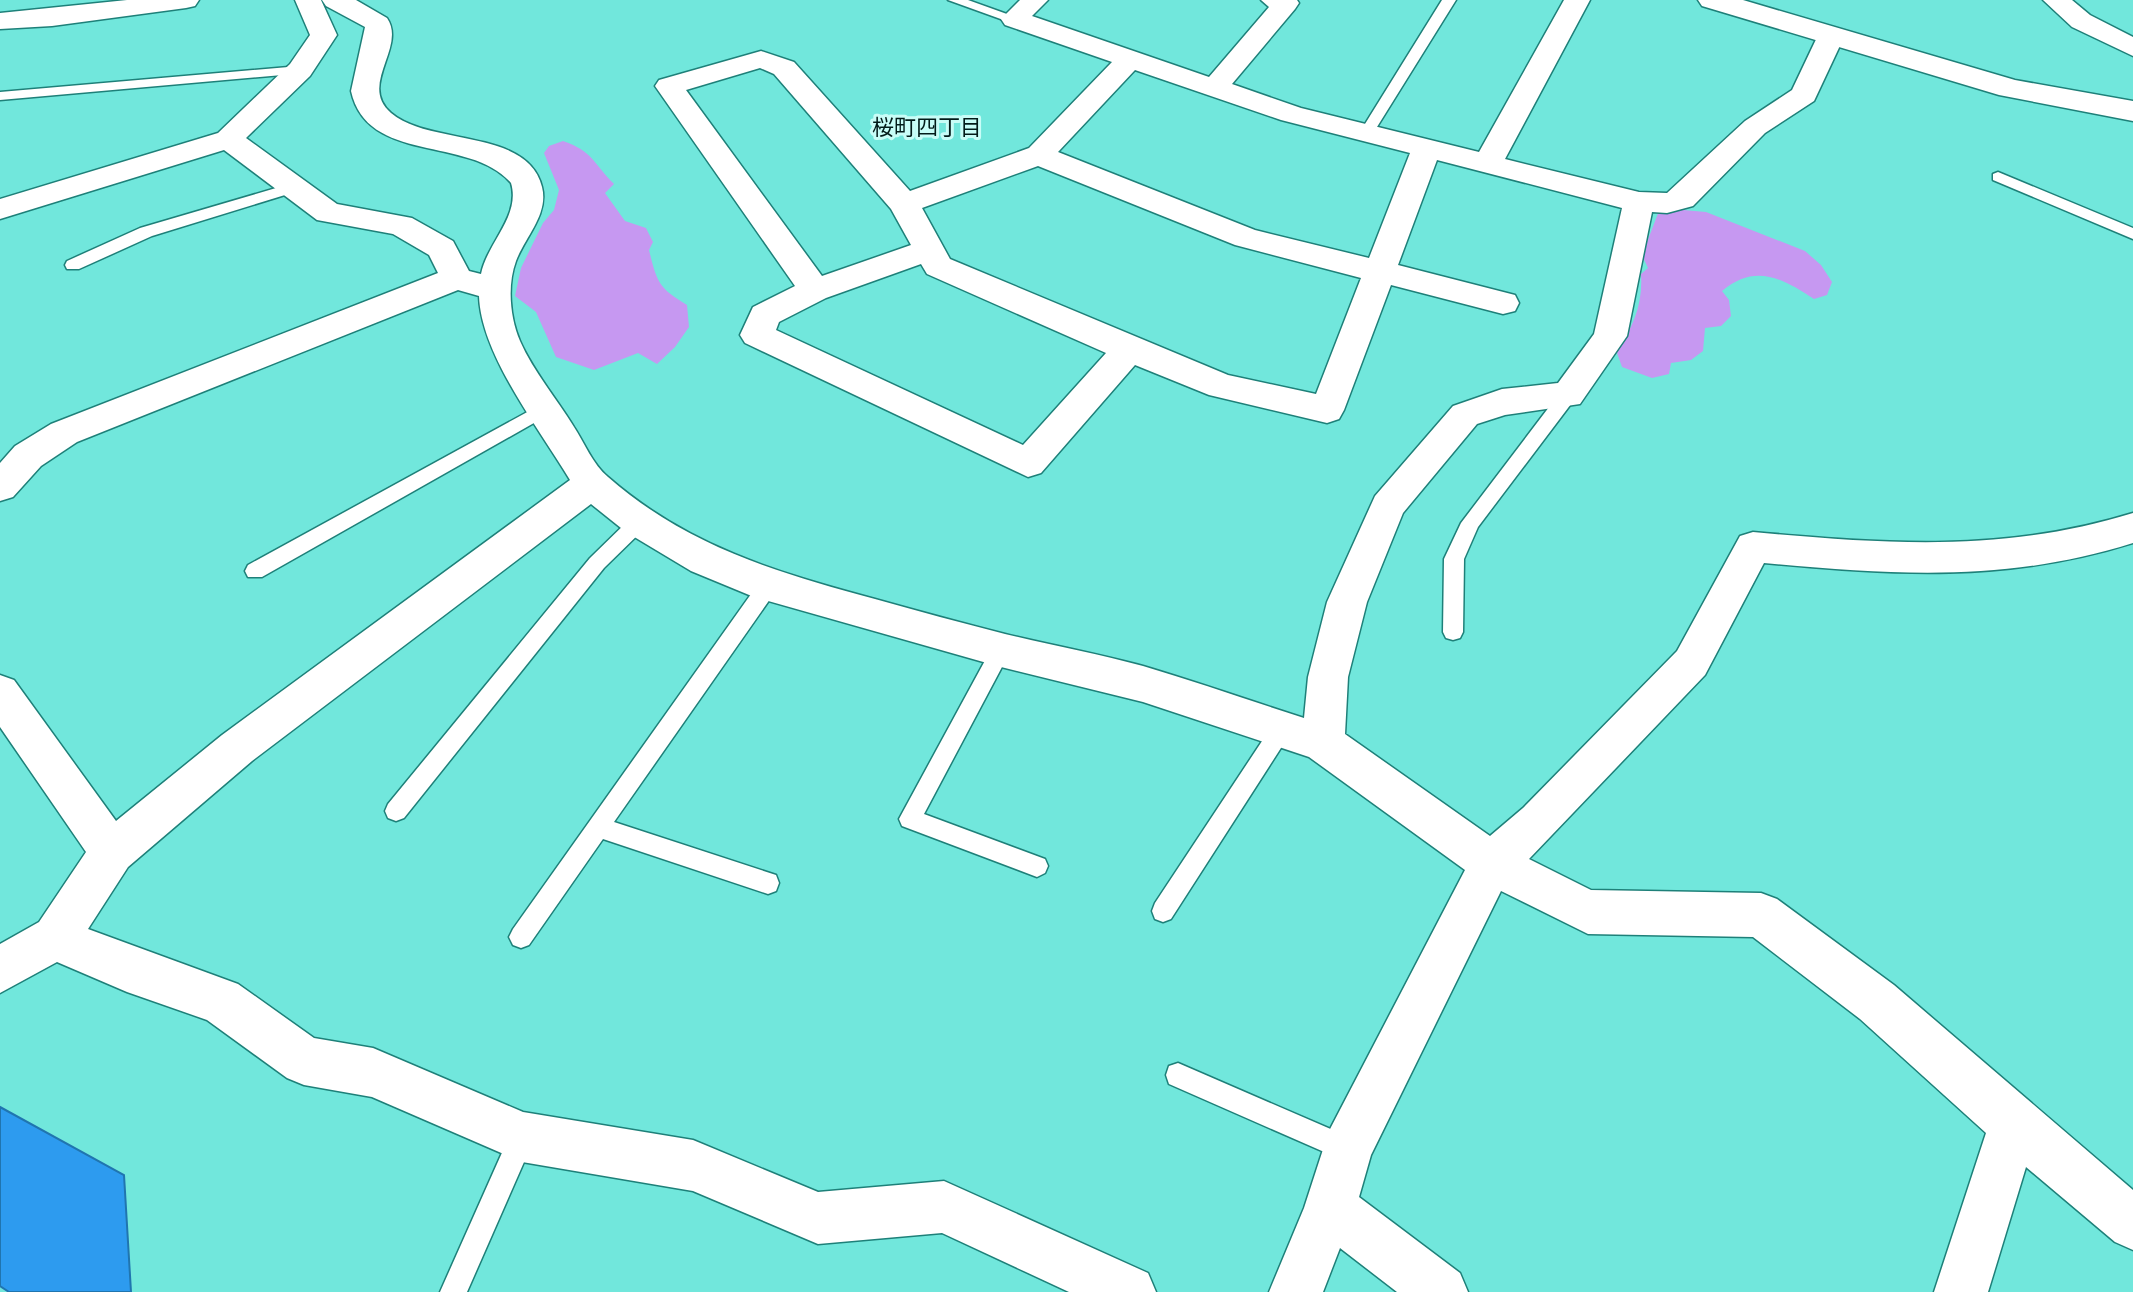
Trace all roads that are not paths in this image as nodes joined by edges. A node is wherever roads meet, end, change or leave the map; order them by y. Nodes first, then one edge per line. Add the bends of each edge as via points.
1 (186, 0) edge
2 (308, 0) edge
3 (335, 0) edge
4 (955, 0) edge
5 (1274, 0) edge
6 (1449, 0) edge
7 (1577, 0) edge
8 (2056, 0) edge
9 (1727, 2) edge
10 (1024, 10) edge
11 (0, 21) edge
12 (2133, 22) edge
13 (2096, 28) junction
14 (1830, 37) junction
15 (2133, 48) edge
16 (1131, 58) junction
17 (300, 70) junction
18 (1216, 86) junction
19 (0, 96) edge
20 (2133, 111) edge
21 (1367, 132) junction
22 (228, 139) junction
23 (1427, 147) junction
24 (1039, 155) junction
25 (1488, 163) junction
26 (1998, 177) dead end
27 (293, 188) junction
28 (1639, 202) junction
29 (904, 204) junction
30 (2, 210) edge
31 (2133, 234) edge
32 (929, 250) junction
33 (73, 265) dead end
34 (1379, 273) junction
35 (456, 278) junction
36 (495, 289) junction
37 (815, 290) junction
38 (1503, 303) dead end
39 (1129, 349) junction
40 (1568, 395) junction
41 (542, 410) junction
42 (14, 454) edge
43 (591, 484) junction
44 (0, 487) edge
45 (639, 522) junction
46 (2133, 528) edge
47 (255, 571) dead end
48 (768, 586) junction
49 (1453, 632) dead end
50 (1001, 650) junction
51 (0, 693) edge
52 (1281, 730) junction
53 (1323, 743) junction
54 (396, 811) dead end
55 (597, 827) junction
56 (112, 852) junction
57 (1492, 863) junction
58 (1037, 866) dead end
59 (768, 883) dead end
60 (1163, 911) dead end
61 (521, 937) dead end
62 (55, 938) junction
63 (0, 970) edge
64 (1178, 1075) dead end
65 (2014, 1124) junction
66 (522, 1137) junction
67 (1347, 1149) junction
68 (1330, 1208) junction
69 (2133, 1224) edge
70 (453, 1292) edge
71 (1129, 1292) edge
72 (1296, 1292) edge
73 (1441, 1292) edge
74 (1961, 1292) edge

1 - 11 street
2 - 17 street via 324,35
3 - 36 street via 378,24 364,88 375,115 409,134 500,157 526,181 529,195 499,262
4 - 10 lane
5 - 18 street via 1286,3
6 - 21 lane
7 - 25 street
8 - 13 street
9 - 14 street
10 - 16 street
12 - 13 street
13 - 15 street
14 - 20 street via 2010,88
14 - 28 street via 1804,95 1755,127 1682,199
16 - 18 street
16 - 24 street
17 - 19 lane
17 - 22 street
18 - 21 street via 1291,114
21 - 23 street
22 - 27 street
22 - 30 street
23 - 25 street
23 - 34 street
24 - 29 street
24 - 34 street via 1246,238
25 - 28 street
26 - 31 lane
27 - 33 lane via 146,232
27 - 35 street via 328,213 401,225 442,248
28 - 40 street via 1610,336
29 - 32 street
29 - 37 street via 784,68 761,59 669,86
32 - 37 street
32 - 39 street via 938,266
34 - 38 street
34 - 39 street via 1327,410 1221,386
35 - 36 street
35 - 42 street
36 - 41 street via 504,343
37 - 39 street via 765,315 757,335 1028,463
40 - 49 lane via 1470,523 1454,559
40 - 53 street via 1502,402 1465,415 1388,506 1347,602 1328,677
41 - 43 street
41 - 47 lane
42 - 44 street
43 - 45 street
43 - 56 street via 237,748
45 - 48 street via 704,560
45 - 54 lane via 597,563
46 - 57 street via 2014,555 1859,555 1753,547 1691,663
48 - 50 street
48 - 55 lane
50 - 52 street via 1143,684
50 - 58 lane via 910,819
51 - 56 street
52 - 53 street
52 - 60 lane
53 - 57 street
55 - 59 lane
55 - 61 lane
56 - 62 street
57 - 65 street via 1588,912 1761,915 1877,1002
57 - 67 street
62 - 63 street
62 - 66 street via 221,1001 304,1061 373,1073
64 - 67 lane
65 - 69 street
65 - 74 street
66 - 70 lane
66 - 71 street via 693,1166 818,1218 944,1207
67 - 68 street
68 - 72 street
68 - 73 street

